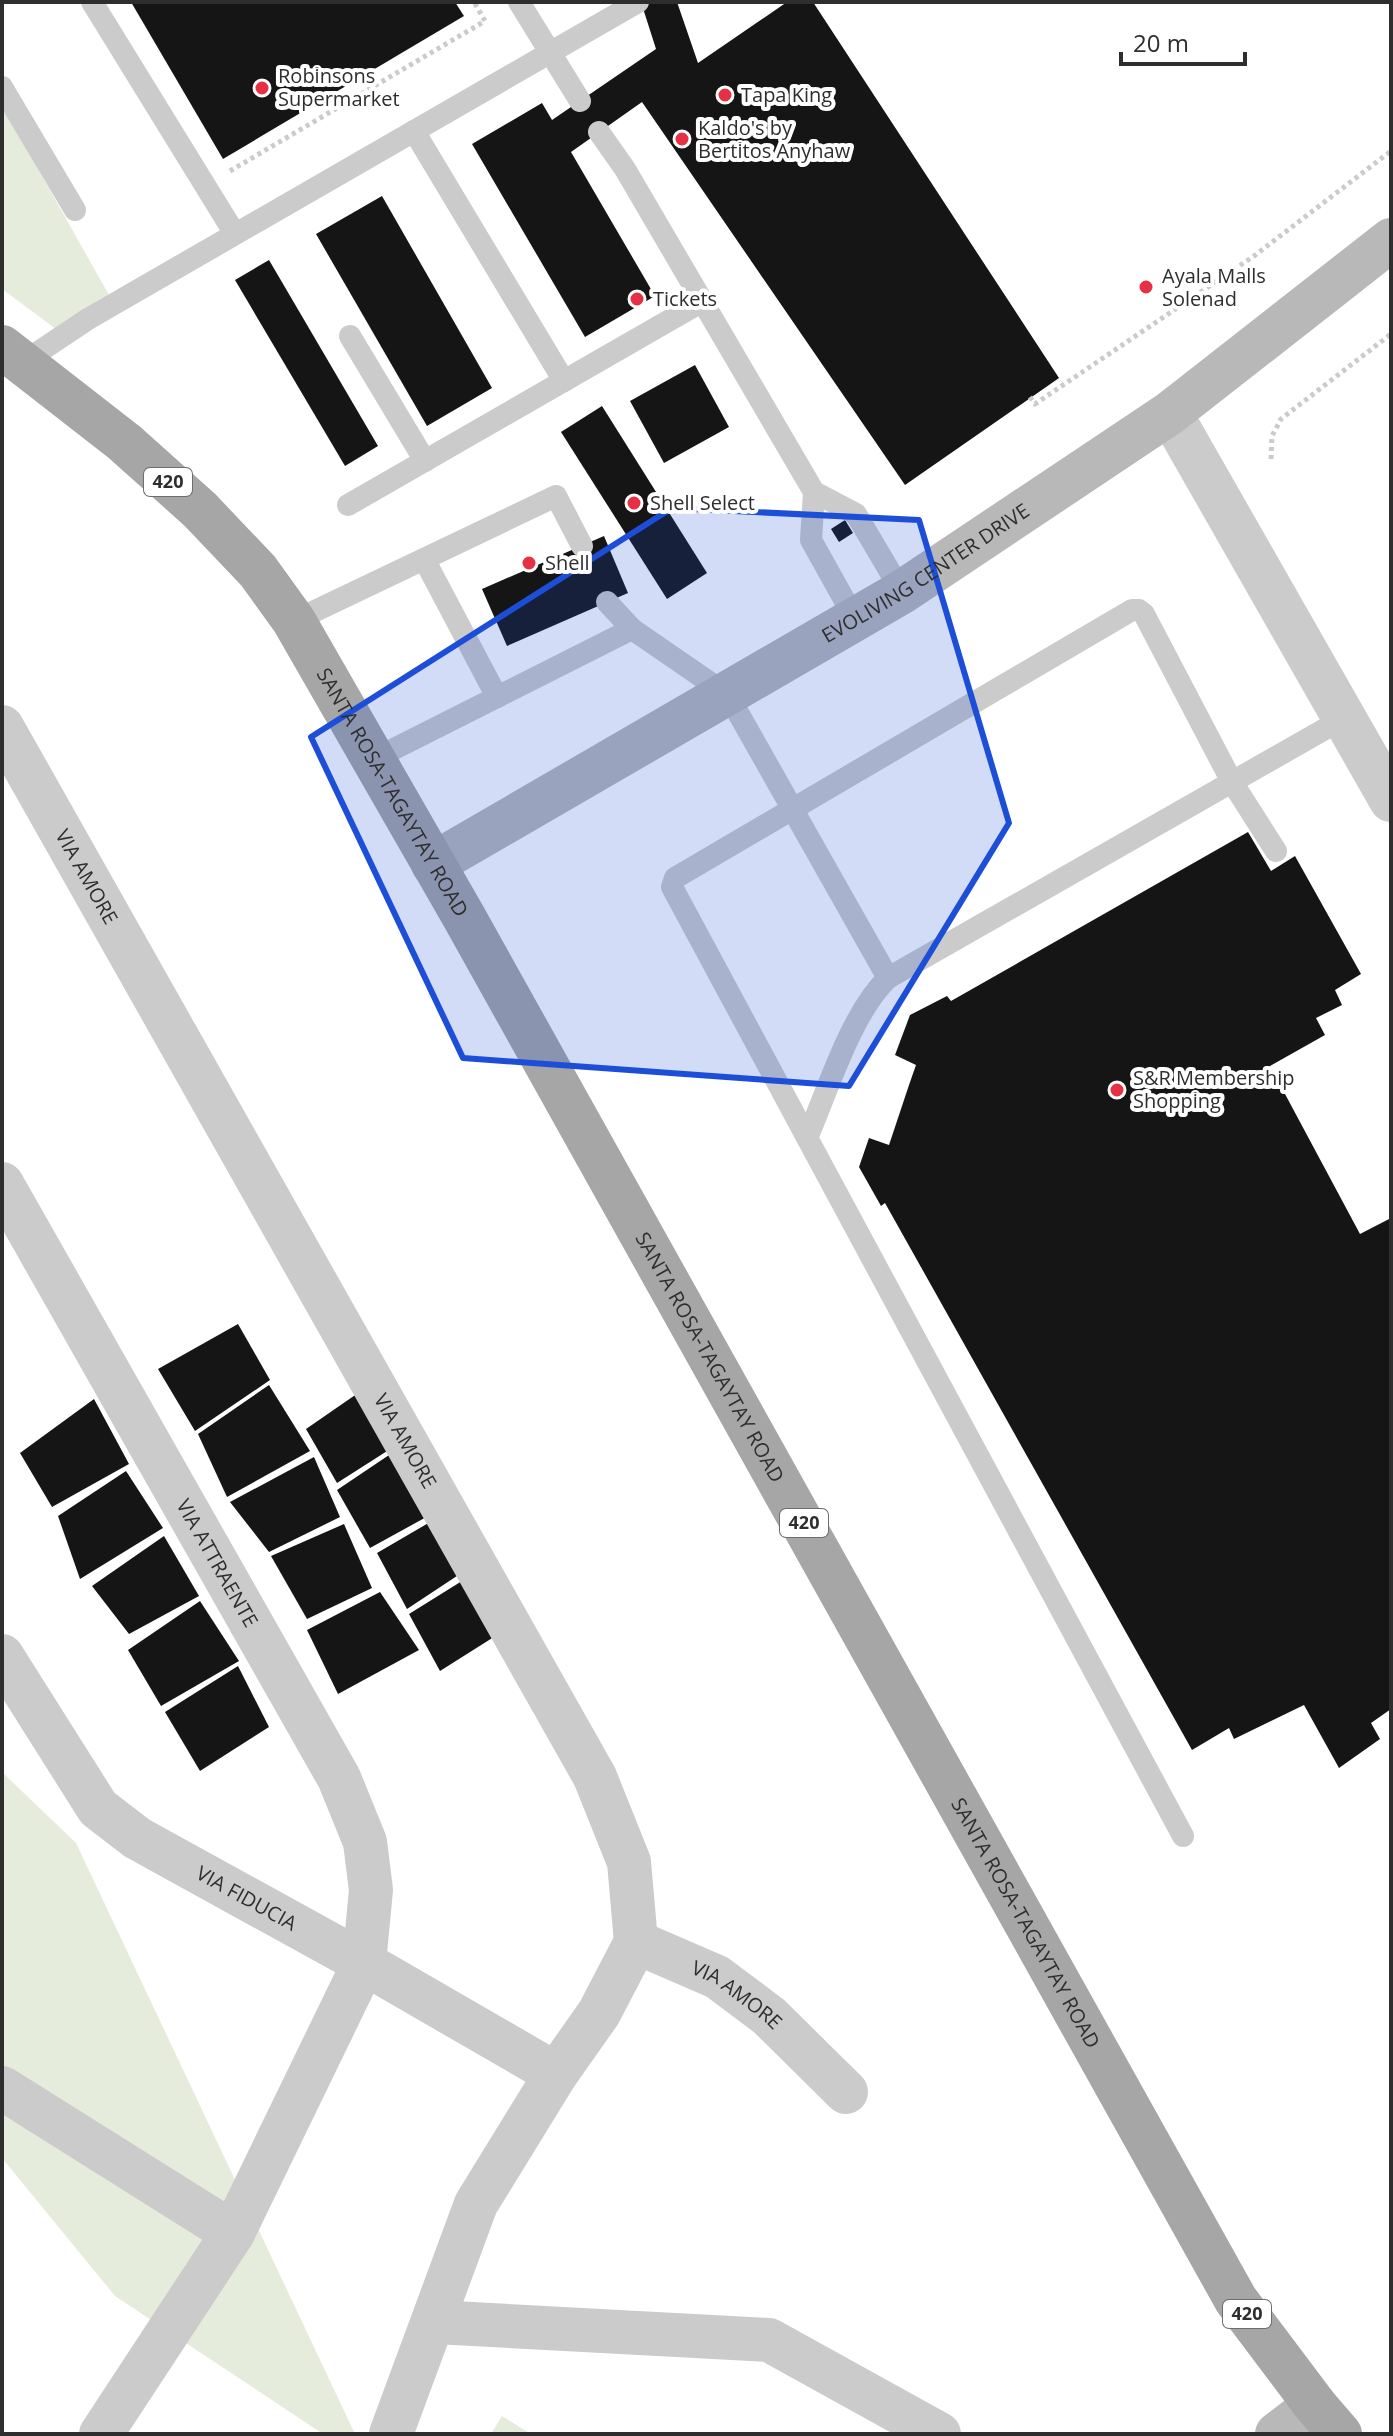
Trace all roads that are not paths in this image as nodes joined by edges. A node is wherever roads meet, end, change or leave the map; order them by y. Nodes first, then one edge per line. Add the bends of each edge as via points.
1 (92, 2) edge
2 (519, 2) edge
3 (638, 2) edge
4 (550, 53) junction
5 (2, 87) edge
6 (580, 101) dead end
7 (414, 131) junction
8 (599, 132) dead end
9 (75, 210) dead end
10 (235, 234) junction
11 (1391, 240) edge
12 (703, 301) junction
13 (350, 336) dead end
14 (12, 355) edge
15 (564, 381) junction
16 (1170, 413) junction
17 (425, 461) junction
18 (814, 492) junction
19 (348, 505) dead end
20 (582, 546) dead end
21 (424, 559) junction
22 (902, 592) junction
23 (607, 602) dead end
24 (855, 619) junction
25 (294, 621) junction
26 (632, 629) junction
27 (728, 695) junction
28 (497, 697) junction
29 (1346, 717) junction
30 (2, 727) edge
31 (374, 759) junction
32 (1232, 782) junction
33 (1391, 800) edge
34 (794, 809) junction
35 (1276, 851) dead end
36 (433, 864) junction
37 (888, 978) junction
38 (807, 1138) junction
39 (2, 1184) edge
40 (2, 1656) edge
41 (1183, 1836) dead end
42 (636, 1942) junction
43 (364, 1963) junction
44 (556, 2074) junction
45 (2, 2088) edge
46 (846, 2092) dead end
47 (233, 2233) junction
48 (435, 2322) junction
49 (1327, 2420) edge
50 (101, 2434) edge
51 (391, 2434) edge
52 (939, 2434) edge
53 (1277, 2434) edge

1 - 10 lane
2 - 4 lane
3 - 4 lane
4 - 6 lane
4 - 7 lane
5 - 9 lane
7 - 10 lane
7 - 15 lane
8 - 12 lane
10 - 14 lane via 88,319
11 - 16 street, EVOLIVING CENTER DRIVE
12 - 15 lane
12 - 18 lane
13 - 17 lane
14 - 25 main road, SANTA ROSA-TAGAYTAY ROAD / 420 via 124,442 200,510 258,571
15 - 17 lane
16 - 22 street, EVOLIVING CENTER DRIVE
16 - 29 street
17 - 19 lane
18 - 22 lane via 856,514
18 - 24 lane via 811,540
20 - 21 lane via 556,496
21 - 25 lane
21 - 28 lane
22 - 24 street, EVOLIVING CENTER DRIVE
23 - 26 lane
24 - 27 street, EVOLIVING CENTER DRIVE
25 - 31 main road, SANTA ROSA-TAGAYTAY ROAD / 420
26 - 27 lane
26 - 28 lane
27 - 34 lane
27 - 36 street, EVOLIVING CENTER DRIVE
28 - 31 lane
29 - 32 lane
29 - 33 street
30 - 42 street, VIA AMORE via 595,1777 629,1862
31 - 36 main road, SANTA ROSA-TAGAYTAY ROAD / 420
32 - 34 lane via 1144,614 1132,610
32 - 35 lane
32 - 37 lane
34 - 37 lane
34 - 38 lane via 675,878 672,887
36 - 49 main road, SANTA ROSA-TAGAYTAY ROAD / 420 via 1236,2300
37 - 38 lane via 855,1025
38 - 41 lane
39 - 43 street, VIA ATTRAENTE via 339,1778 365,1842 371,1890
40 - 43 street, VIA FIDUCIA via 98,1808 137,1838
42 - 44 street via 599,2013
42 - 46 street, VIA AMORE via 717,1977 769,2016
43 - 44 street, VIA FIDUCIA
43 - 47 street
44 - 48 street via 476,2204
45 - 47 street
47 - 50 street
48 - 51 street
48 - 52 street via 769,2340
49 - 53 street

